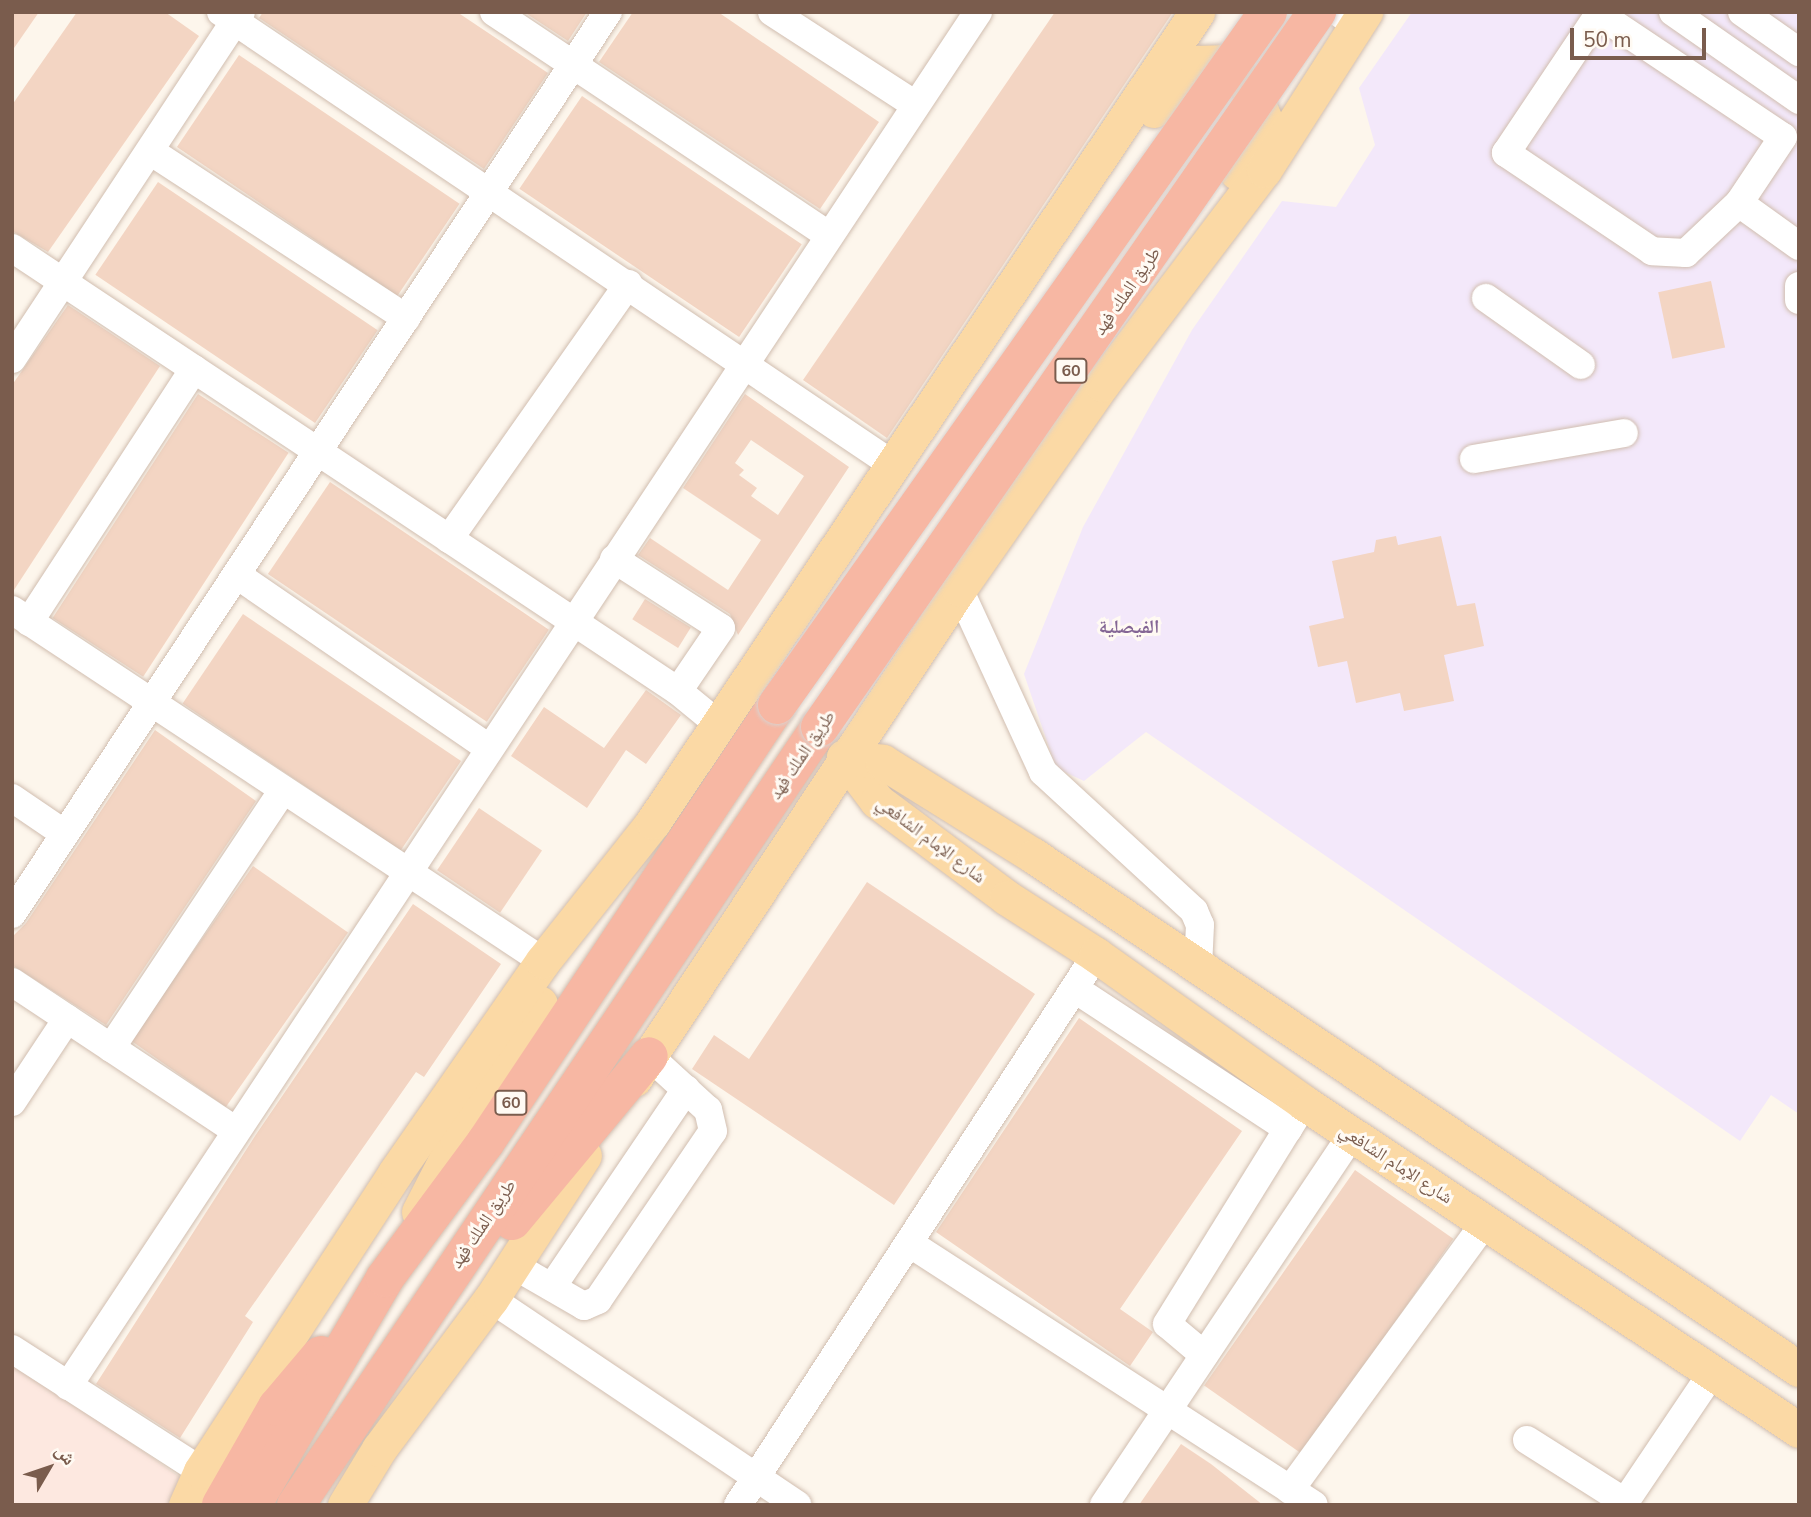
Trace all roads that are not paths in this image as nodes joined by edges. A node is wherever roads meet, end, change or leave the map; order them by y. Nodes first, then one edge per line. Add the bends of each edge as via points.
1 (494, 12) edge
2 (608, 12) edge
3 (978, 12) edge
4 (1197, 12) edge
5 (1268, 12) edge
6 (1317, 12) edge
7 (1742, 12) edge
8 (776, 13) edge
9 (233, 15) edge
10 (1347, 15) edge
11 (1683, 19) edge
12 (1799, 52) edge
13 (1667, 60) junction
14 (573, 65) junction
15 (1799, 100) edge
16 (916, 106) junction
17 (150, 151) junction
18 (490, 191) junction
19 (1738, 203) junction
20 (829, 235) junction
21 (1799, 246) edge
22 (12, 248) edge
23 (63, 282) junction
24 (628, 284) junction
25 (1799, 286) edge
26 (1486, 299) dead end
27 (1799, 300) edge
28 (406, 318) junction
29 (964, 356) junction
30 (12, 359) edge
31 (745, 361) junction
32 (1581, 365) dead end
33 (194, 369) junction
34 (1102, 384) junction
35 (1624, 433) dead end
36 (318, 452) junction
37 (1474, 459) dead end
38 (893, 465) junction
39 (449, 539) junction
40 (614, 559) junction
41 (237, 575) junction
42 (959, 589) junction
43 (21, 616) edge
44 (573, 621) junction
45 (678, 691) junction
46 (152, 703) junction
47 (717, 723) junction
48 (489, 748) junction
49 (844, 757) junction
50 (283, 790) junction
51 (12, 798) edge
52 (653, 822) junction
53 (65, 834) junction
54 (1034, 856) junction
55 (407, 873) junction
56 (1007, 898) junction
57 (12, 914) edge
58 (1096, 955) junction
59 (543, 961) junction
60 (1198, 968) junction
61 (12, 982) edge
62 (1075, 989) junction
63 (67, 1018) junction
64 (111, 1048) junction
65 (649, 1056) junction
66 (686, 1089) junction
67 (12, 1101) edge
68 (1296, 1116) junction
69 (236, 1131) junction
70 (1352, 1135) junction
71 (1485, 1223) junction
72 (909, 1242) junction
73 (513, 1265) junction
74 (385, 1278) junction
75 (552, 1287) junction
76 (491, 1299) junction
77 (12, 1349) edge
78 (1204, 1355) junction
79 (1799, 1369) edge
80 (1712, 1373) junction
81 (68, 1386) junction
82 (362, 1404) junction
83 (1167, 1410) junction
84 (1799, 1430) edge
85 (1527, 1440) dead end
86 (201, 1471) junction
87 (755, 1478) junction
88 (1302, 1497) edge
89 (1624, 1503) edge
90 (186, 1505) edge
91 (221, 1505) edge
92 (252, 1505) edge
93 (296, 1505) edge
94 (345, 1505) edge
95 (738, 1505) edge
96 (797, 1505) edge
97 (1104, 1505) edge

1 - 14 street
2 - 14 street
3 - 16 street
4 - 29 main road
5 - 74 highway, 60, bridge via 777,705 485,1143
6 - 82 highway, طريق الملك فهد / 60, bridge via 820,727
7 - 12 street
8 - 16 street
9 - 17 street
9 - 18 street
10 - 34 main road via 1264,170
11 - 13 street
11 - 15 street
13 - 19 street via 1783,137
13 - 19 street via 1599,14 1506,153 1652,251 1686,253
14 - 18 street
14 - 20 street
16 - 20 street
17 - 23 street
17 - 28 street
18 - 24 street
18 - 28 street
19 - 21 street
20 - 31 street
22 - 23 street
23 - 30 street
23 - 33 street
24 - 31 street
24 - 39 street
25 - 27 street
26 - 32 street
28 - 36 street
29 - 34 main road via 1177,80 1197,63 1222,62 1253,91 1264,118 1257,141
29 - 38 main road
31 - 38 street
31 - 40 street
33 - 36 street
33 - 43 street
34 - 42 main road
35 - 37 street
36 - 39 street
36 - 41 street
38 - 47 main road
39 - 44 street
40 - 44 street
40 - 45 street via 721,628
41 - 46 street
41 - 48 street
42 - 49 main road
42 - 60 street via 1043,772 1194,911 1200,925
43 - 46 street
44 - 45 street
44 - 48 street
45 - 47 street
46 - 50 street
46 - 53 street
47 - 52 main road
48 - 55 street
49 - 54 main road, شارع الإمام الشافعي via 883,762
49 - 56 main road, شارع الإمام الشافعي via 877,801
49 - 65 main road
50 - 55 street
50 - 64 street
51 - 53 street
52 - 59 main road
52 - 74 main road via 457,1138
53 - 57 street
54 - 56 main road
54 - 60 main road, شارع الإمام الشافعي
55 - 59 street
55 - 69 street
56 - 58 main road, شارع الإمام الشافعي
58 - 62 street
58 - 68 main road, شارع الإمام الشافعي
59 - 86 main road via 395,1173
60 - 79 main road, شارع الإمام الشافعي
61 - 63 street
62 - 68 street
62 - 72 street
63 - 64 street
63 - 67 street
64 - 69 street
65 - 66 street
65 - 73 main road
65 - 82 highway
66 - 75 street
66 - 75 street via 714,1119 713,1131 690,1165 598,1300 584,1306
68 - 70 main road, شارع الإمام الشافعي
68 - 78 street via 1167,1324
69 - 81 street
70 - 71 main road, شارع الإمام الشافعي
70 - 78 street
71 - 80 main road, شارع الإمام الشافعي
71 - 88 street
72 - 83 street
72 - 87 street
73 - 75 street
73 - 76 main road
74 - 91 highway via 277,1406
74 - 92 highway, 60
76 - 87 street
76 - 94 main road via 379,1449
77 - 81 street
78 - 83 street
80 - 84 main road, شارع الإمام الشافعي
80 - 89 street
81 - 86 street
82 - 93 highway, طريق الملك فهد / 60
83 - 88 street
83 - 97 street
85 - 89 street
86 - 90 main road
87 - 95 street
87 - 96 street

